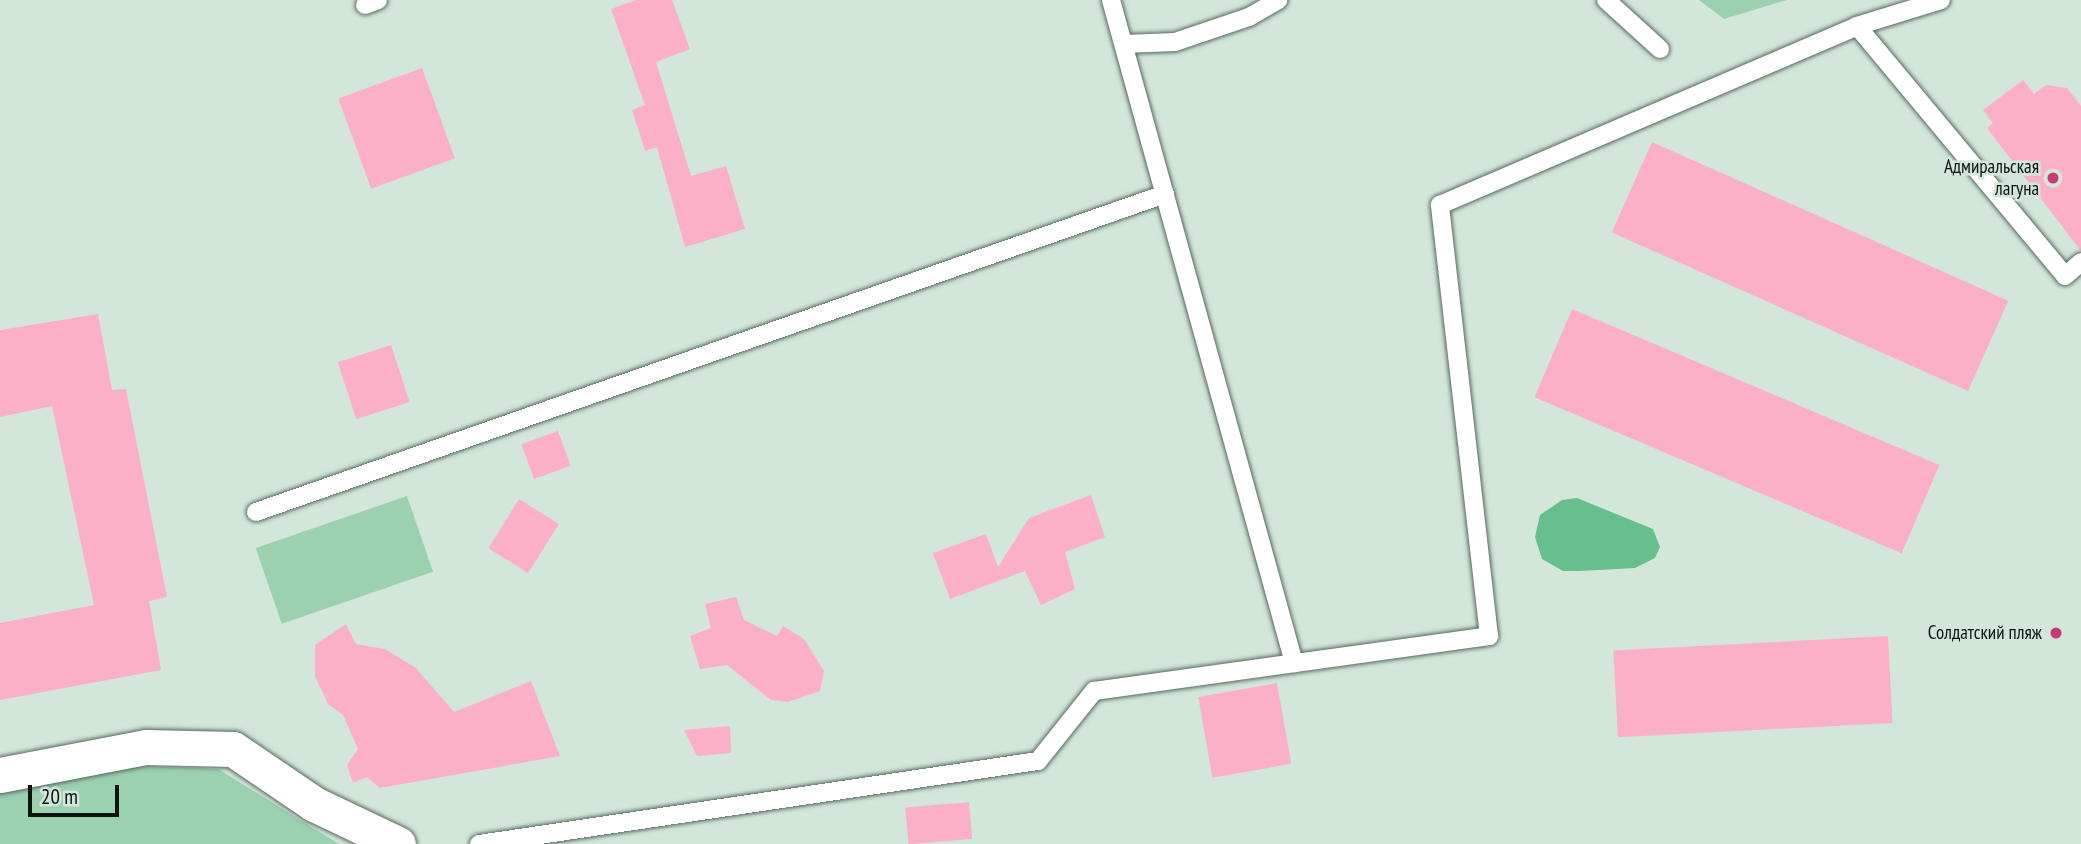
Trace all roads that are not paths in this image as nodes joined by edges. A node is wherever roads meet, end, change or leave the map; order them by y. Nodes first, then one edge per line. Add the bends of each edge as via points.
1 (1111, 0) edge
2 (1278, 0) edge
3 (1605, 0) edge
4 (1941, 0) edge
5 (1857, 26) junction
6 (1124, 44) junction
7 (1660, 49) dead end
8 (1165, 194) junction
9 (2081, 262) edge
10 (256, 512) dead end
11 (1294, 663) junction
12 (0, 775) edge
13 (398, 844) edge
14 (479, 844) edge

1 - 6 lane
2 - 6 lane via 1249,17 1175,42
3 - 7 lane
4 - 5 lane
5 - 9 lane via 2065,276
5 - 11 lane via 1440,205 1489,636
6 - 8 lane
8 - 10 lane
8 - 11 lane
11 - 14 lane via 1094,691 1038,761
12 - 13 street via 146,747 233,749 314,804

